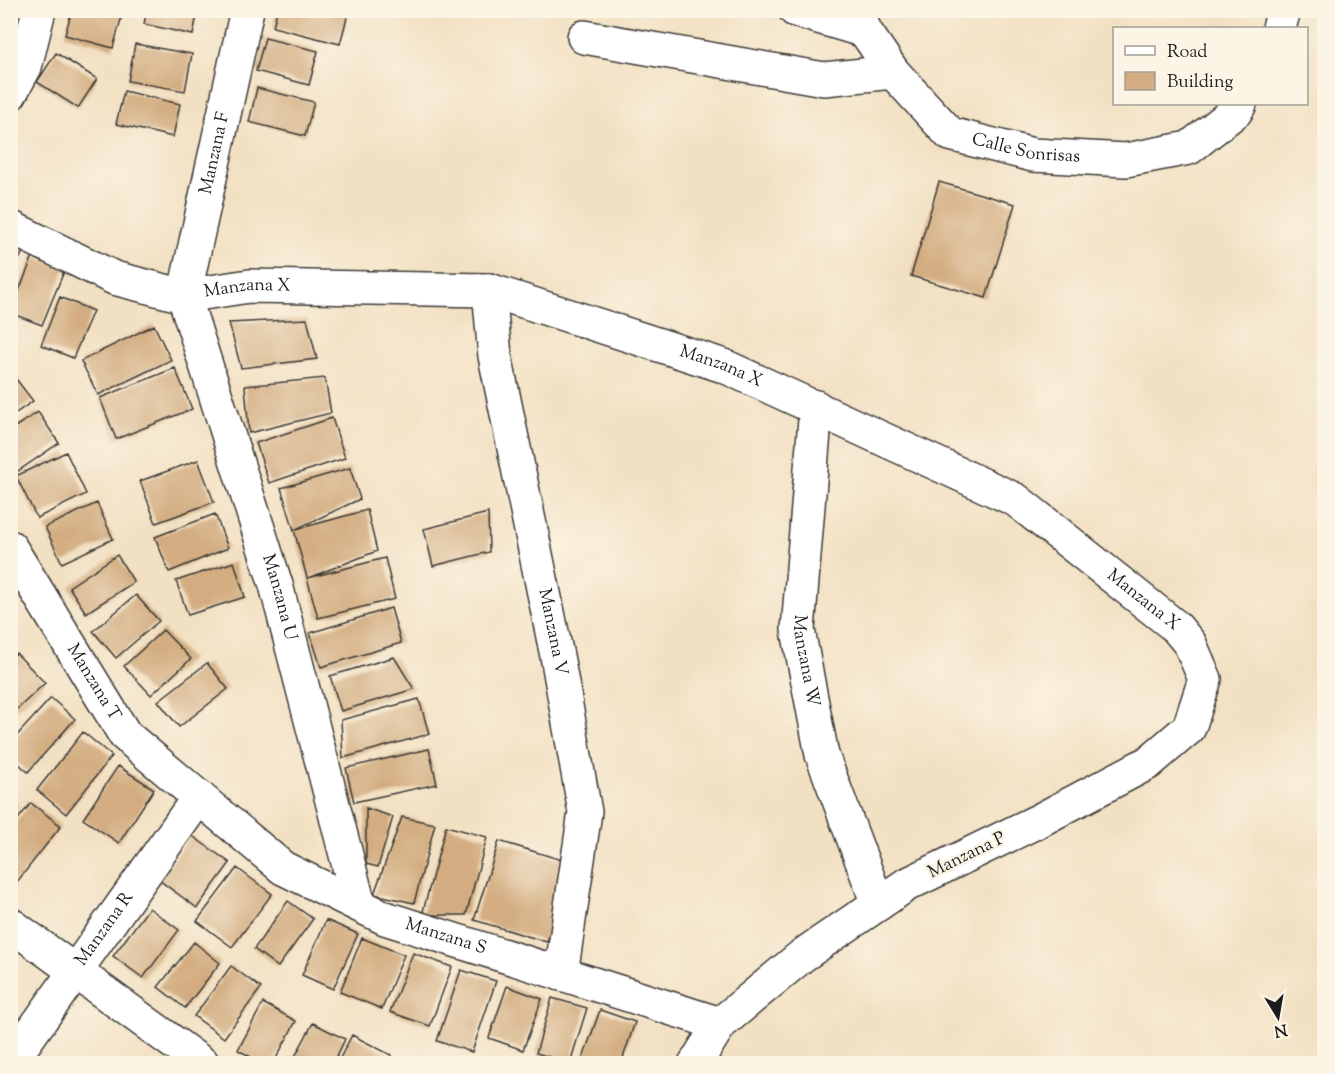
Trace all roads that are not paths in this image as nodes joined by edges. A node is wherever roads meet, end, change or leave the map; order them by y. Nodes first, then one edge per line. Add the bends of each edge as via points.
1 (39, 10) edge
2 (247, 10) edge
3 (795, 10) edge
4 (1284, 10) edge
5 (861, 21) edge
6 (1279, 27) edge
7 (584, 37) dead end
8 (893, 72) junction
9 (10, 94) edge
10 (1239, 105) edge
11 (10, 227) edge
12 (489, 290) junction
13 (184, 296) junction
14 (816, 406) junction
15 (10, 547) edge
16 (1190, 645) joint
17 (199, 797) junction
18 (359, 904) junction
19 (878, 904) junction
20 (10, 924) edge
21 (77, 972) junction
22 (561, 974) junction
23 (720, 1024) junction
24 (10, 1063) edge
25 (203, 1064) edge
26 (695, 1064) edge

1 - 9 street via 25,67
2 - 13 street, Manzana F
3 - 5 street
4 - 6 street
5 - 8 street, Calle Sonrisas
7 - 8 street via 825,79
8 - 10 street, Calle Sonrisas via 950,134 1033,155 1126,160 1189,148
11 - 13 street via 114,278
12 - 13 street, Manzana X via 249,286
12 - 14 street, Manzana X via 724,366
12 - 22 street, Manzana V via 495,356 585,812
13 - 18 street, Manzana U via 276,585
14 - 16 street, Manzana X via 1016,500 1176,627
14 - 19 street, Manzana W via 798,630 822,755
15 - 17 street, Manzana T via 125,735
16 - 19 street, Manzana P via 1205,679 1189,728 1148,763 906,885
17 - 18 street, Manzana S via 283,868
17 - 21 street, Manzana R
18 - 22 street, Manzana S via 385,918
19 - 23 street, Manzana P via 803,955
20 - 21 street
21 - 24 street, Manzana R
21 - 25 street
22 - 23 street, Manzana S
23 - 26 street, Manzana P

